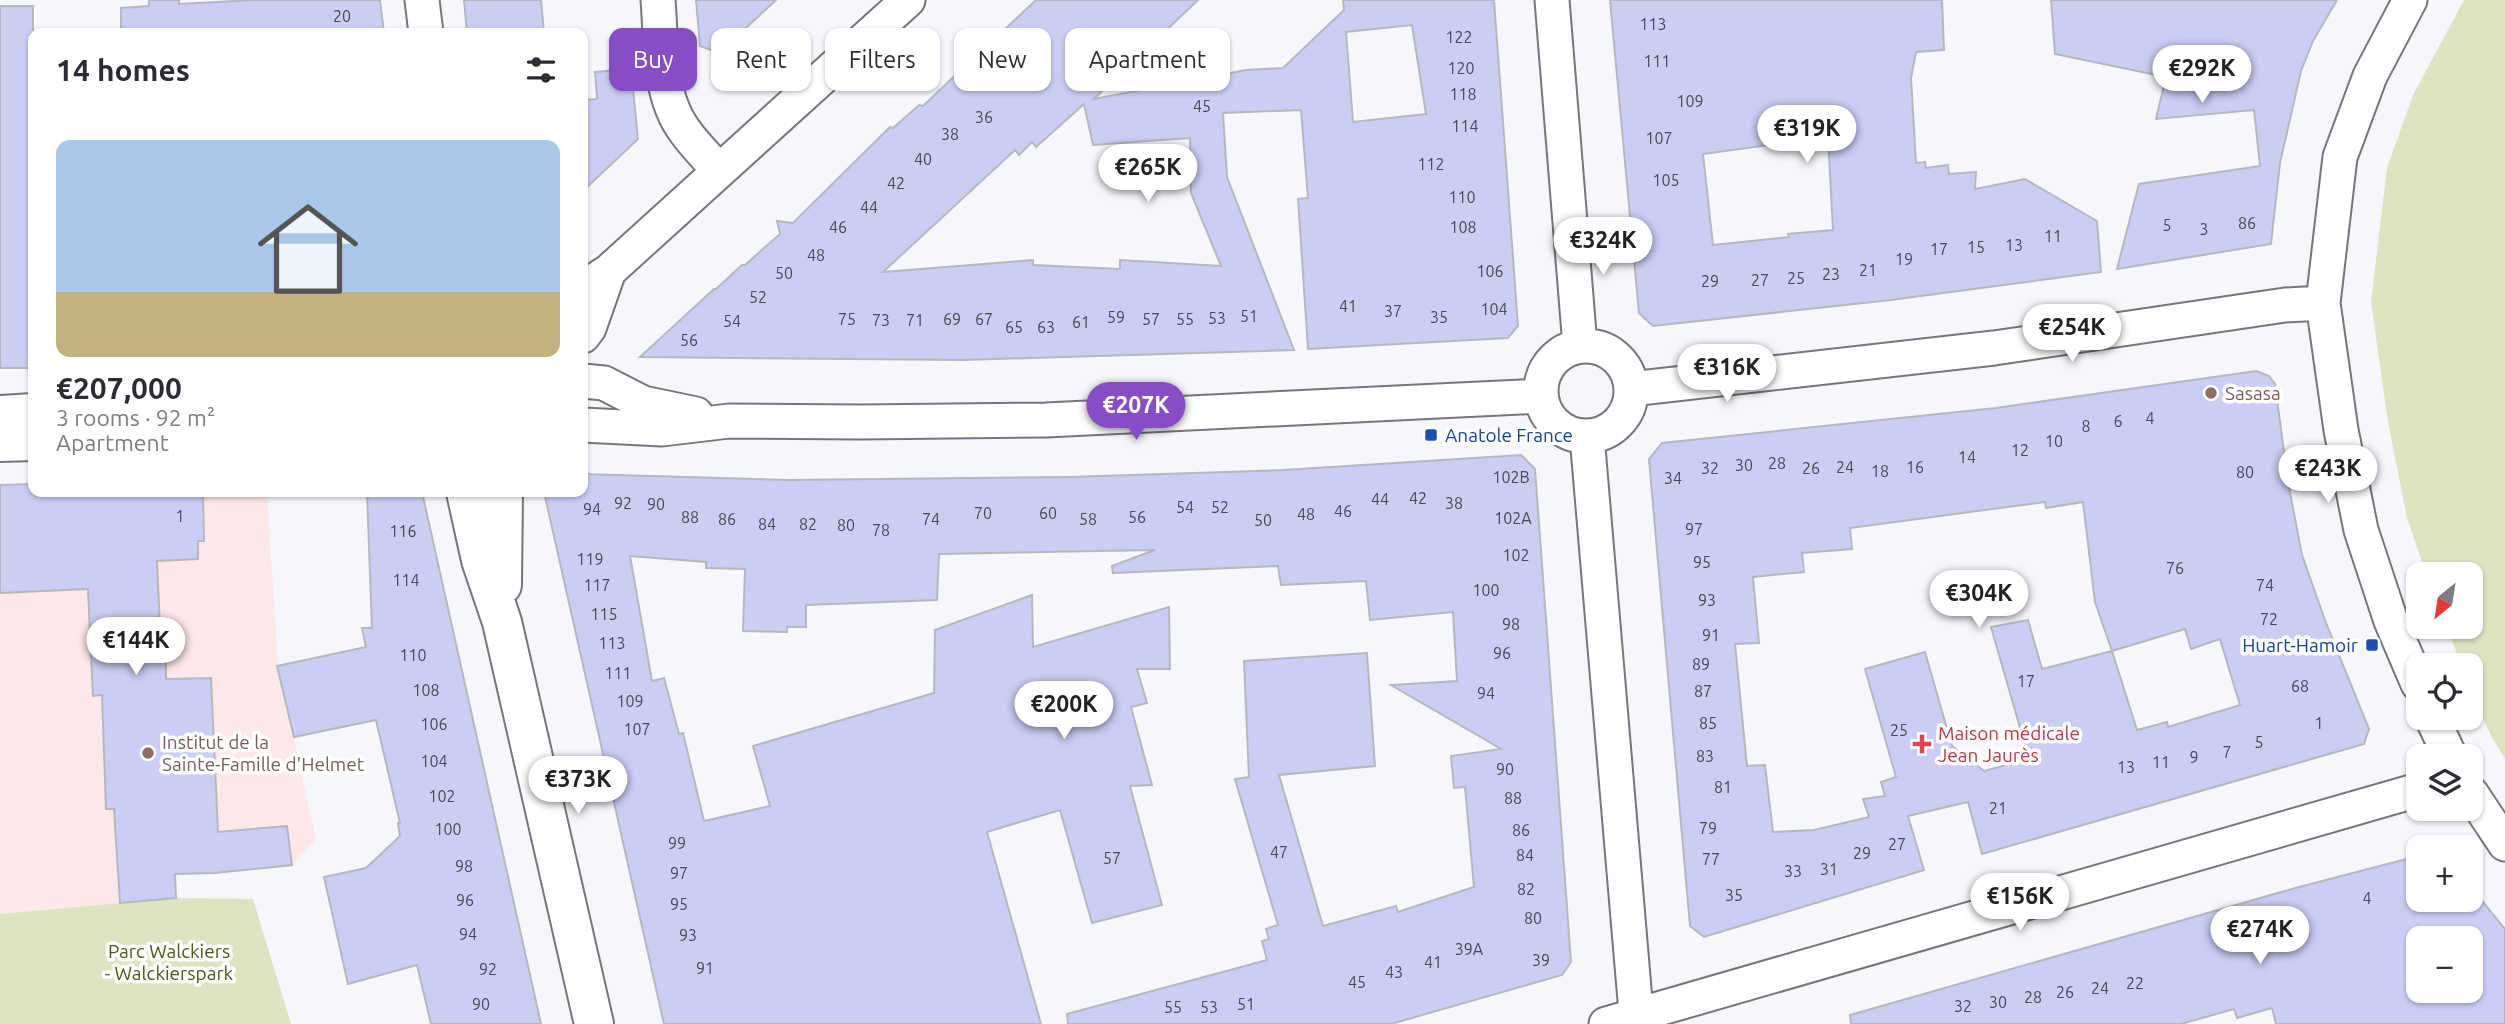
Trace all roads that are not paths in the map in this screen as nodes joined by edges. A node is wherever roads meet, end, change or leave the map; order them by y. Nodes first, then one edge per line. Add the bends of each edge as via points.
1 (422, 0) edge
2 (658, 0) edge
3 (908, 0) edge
4 (1552, 0) edge
5 (2410, 0) edge
6 (425, 28) edge
7 (719, 172) junction
8 (596, 279) edge
9 (2323, 303) junction
10 (588, 329) edge
11 (1580, 346) junction
12 (590, 376) edge
13 (1631, 389) junction
14 (1541, 396) junction
15 (28, 413) edge
16 (0, 415) edge
17 (730, 421) junction
18 (588, 425) edge
19 (1587, 436) junction
20 (28, 441) edge
21 (0, 442) edge
22 (467, 497) edge
23 (503, 497) edge
24 (502, 622) junction
25 (2406, 656) edge
26 (2406, 794) edge
27 (2483, 811) edge
28 (2505, 844) edge
29 (1627, 1021) edge
30 (594, 1024) edge

1 - 6 street
2 - 7 street via 666,89 673,111
3 - 7 street
4 - 11 street
5 - 9 street via 2370,76 2340,157
7 - 8 street
8 - 10 street
9 - 13 street via 1994,348
9 - 25 street via 2361,530
11 - 13 street via 1605,349 1615,356 1629,376
11 - 14 street via 1550,362
12 - 17 street via 643,403
13 - 19 street via 1619,422
14 - 17 street via 1046,419
14 - 19 street via 1552,422
15 - 16 main road
17 - 18 street via 662,429
19 - 29 street
20 - 21 main road
22 - 24 main road via 481,560
23 - 24 main road
24 - 30 main road
26 - 29 street
27 - 28 street

